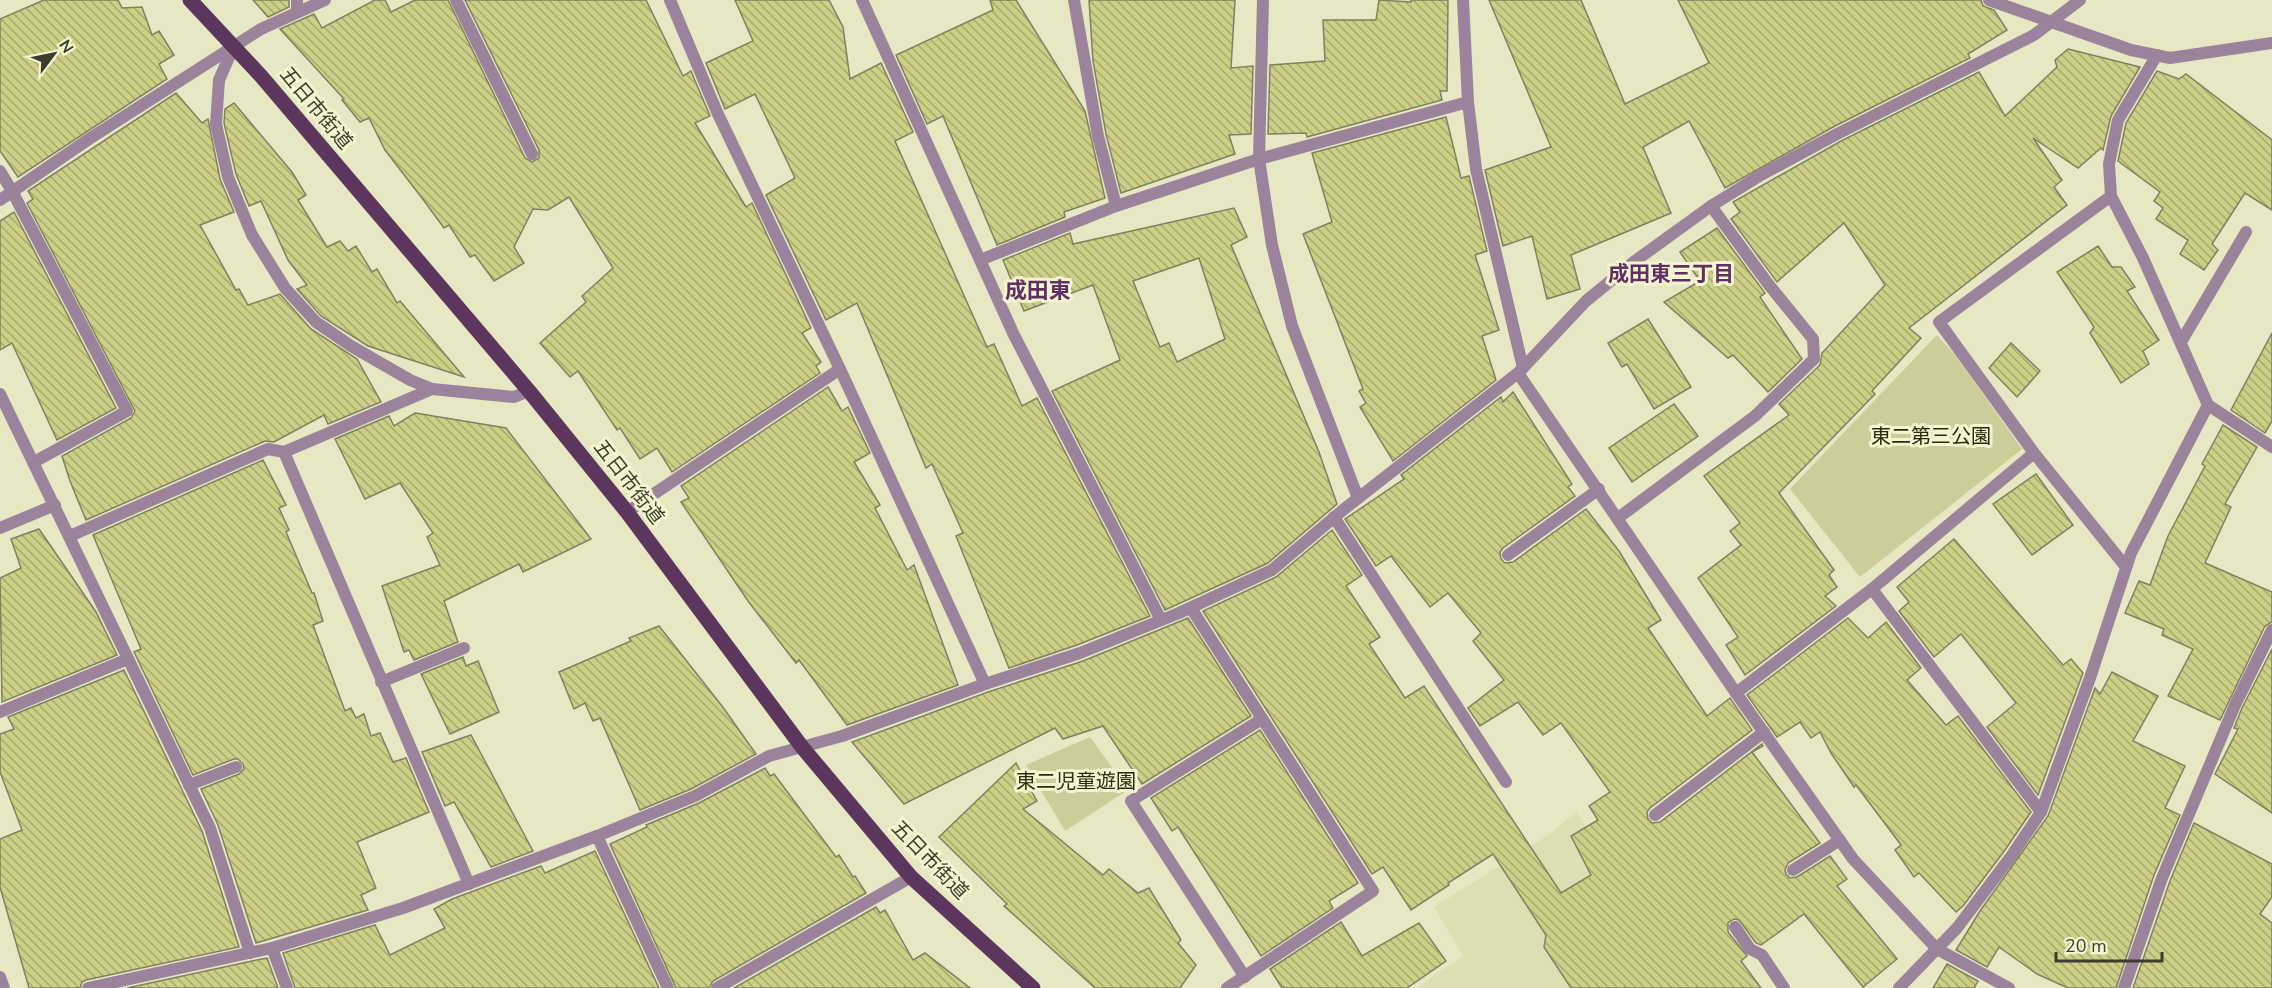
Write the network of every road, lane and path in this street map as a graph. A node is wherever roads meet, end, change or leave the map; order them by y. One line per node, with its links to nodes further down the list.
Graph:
1 (190, 0): 14 (main road, 五日市街道)
2 (325, 0): 11 (street)
3 (456, 0): 17 (street)
4 (670, 0): 28 (street)
5 (862, 0): 26 (street)
6 (1074, 0): 23 (street)
7 (1263, 0): 18 (street)
8 (1463, 0): 16 (street)
9 (1989, 0): 12 (street)
10 (2080, 0): 12 (street)
11 (297, 6): 14 (street)
12 (2051, 22): 15 (street); 24 (street)
13 (2272, 43): 15 (street)
14 (234, 46): 20 (street); 30 (street); 31 (main road, 五日市街道)
15 (2157, 55): 21 (street)
16 (1468, 102): 18 (street); 29 (street)
17 (532, 154)
18 (1259, 159): 23 (street); 39 (street)
19 (0, 171): 20 (street)
20 (12, 191): 22 (street); 37 (street)
21 (2111, 196): 27 (street); 36 (street)
22 (0, 200)
23 (1116, 206): 26 (street)
24 (1712, 206): 29 (street); 43 (street)
25 (2246, 232): 27 (street)
26 (980, 260): 50 (street)
27 (2181, 342): 33 (street)
28 (840, 369): 41 (street); 55 (street)
29 (1520, 371): 38 (street); 39 (street)
30 (432, 389): 31 (street); 35 (street)
31 (529, 391): 41 (main road, 五日市街道)
32 (0, 394): 37 (street)
33 (2208, 405): 34 (street); 47 (street)
34 (2272, 447)
35 (284, 452): 45 (street); 54 (street)
36 (2034, 453): 47 (street); 48 (street)
37 (34, 462): 40 (street)
38 (1599, 489): 43 (street); 46 (street)
39 (1358, 498): 42 (street)
40 (55, 506): 44 (street); 45 (street)
41 (627, 512): 60 (main road, 五日市街道)
42 (1334, 517): 49 (street); 62 (street)
43 (1618, 518): 56 (street)
44 (0, 528)
45 (70, 536): 53 (street)
46 (1508, 555)
47 (2126, 567): 64 (street)
48 (1872, 589): 56 (street); 64 (street)
49 (1191, 608): 50 (street); 58 (street)
50 (1161, 620): 55 (street)
51 (2272, 630): 87 (street)
52 (464, 648): 54 (street)
53 (128, 659): 57 (street); 63 (street)
54 (381, 682): 70 (street)
55 (985, 684): 60 (street)
56 (1736, 693): 59 (street)
57 (0, 712)
58 (1262, 719): 76 (street); 76 (street)
59 (1764, 732): 65 (street); 67 (street)
60 (802, 747): 66 (street); 69 (main road, 五日市街道)
61 (236, 767): 63 (street)
62 (1506, 782)
63 (189, 785): 74 (street)
64 (2040, 812): 73 (street)
65 (1655, 815)
66 (597, 836): 70 (street); 80 (street)
67 (1840, 840): 68 (street); 73 (street)
68 (1792, 870)
69 (911, 877): 81 (street); 82 (main road, 五日市街道)
70 (469, 884): 72 (street)
71 (1735, 927): 84 (street)
72 (272, 948): 74 (street); 79 (street)
73 (1937, 949): 85 (street); 86 (street)
74 (250, 953): 78 (street)
75 (0, 977): 77 (street)
76 (1245, 977): 83 (street)
77 (4, 988)
78 (88, 988)
79 (287, 988)
80 (668, 988)
81 (717, 988)
82 (1033, 988)
83 (1227, 988)
84 (1784, 988)
85 (1899, 988)
86 (2009, 988)
87 (2124, 988)

